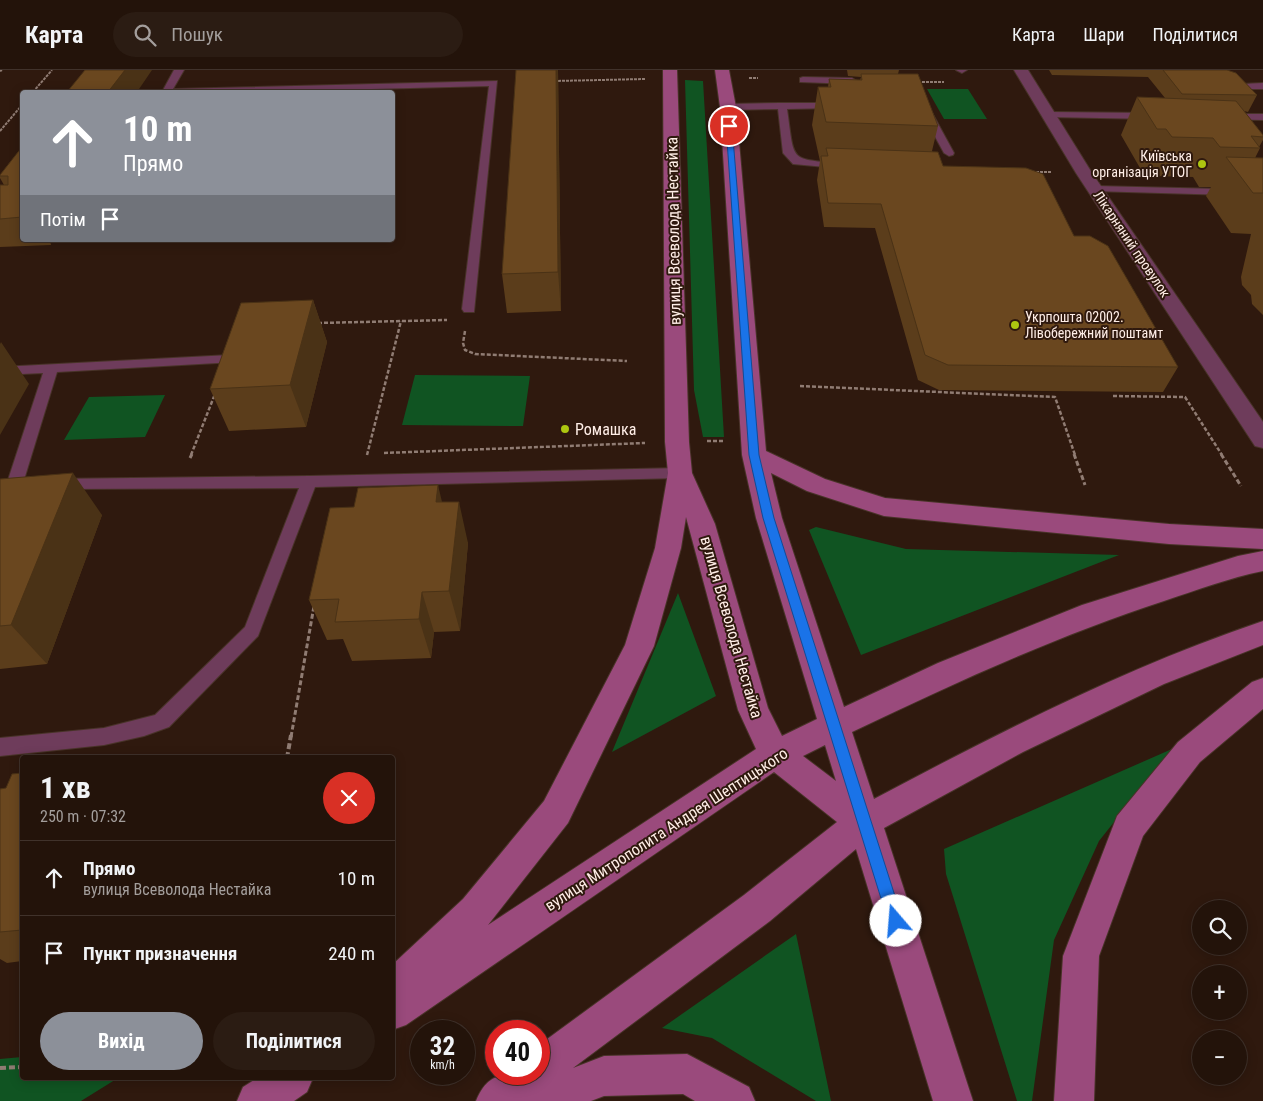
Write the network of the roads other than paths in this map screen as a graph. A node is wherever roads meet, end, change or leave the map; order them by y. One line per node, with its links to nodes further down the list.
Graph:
1 (179, 70): 9 (lane)
2 (1021, 70): 15 (street, Лікарняний провулок)
3 (1202, 70): 7 (lane)
4 (670, 74): 29 (street, вулиця Всеволода Нестайка)
5 (722, 74): 12 (street)
6 (861, 81): 8 (lane)
7 (1263, 86)
8 (805, 88): 11 (lane); 13 (lane)
9 (167, 90)
10 (239, 90): 23 (lane)
11 (782, 105): 12 (lane); 20 (lane)
12 (728, 106): 28 (street)
13 (851, 106)
14 (914, 106): 19 (lane)
15 (1050, 115): 16 (lane); 21 (street, Лікарняний провулок)
16 (1164, 116)
17 (1263, 118): 18 (lane)
18 (1233, 132)
19 (949, 153)
20 (853, 167)
21 (1096, 189): 22 (lane); 27 (street, Лікарняний провулок)
22 (1263, 194)
23 (468, 315)
24 (230, 359): 25 (lane)
25 (51, 368): 26 (lane); 31 (lane)
26 (0, 371)
27 (1263, 440)
28 (754, 455): 32 (street); 36 (street)
29 (680, 473): 30 (lane); 38 (street, вулиця Всеволода Нестайка); 40 (street)
30 (309, 482): 31 (lane); 37 (lane)
31 (7, 483)
32 (1263, 539)
33 (1263, 561): 36 (street, вулиця Митрополита Андрея Шептицького)
34 (1263, 634): 39 (street)
35 (1263, 691): 50 (street)
36 (835, 725): 38 (street, вулиця Митрополита Андрея Шептицького); 39 (street)
37 (0, 747)
38 (775, 754): 39 (street, вулиця Всеволода Нестайка); 41 (street, вулиця Митрополита Андрея Шептицького)
39 (863, 822): 42 (street); 49 (street)
40 (395, 988)
41 (395, 1009)
42 (550, 1061)
43 (290, 1080): 45 (street)
44 (517, 1085): 46 (street)
45 (257, 1101)
46 (496, 1101)
47 (540, 1101): 48 (street)
48 (735, 1101)
49 (952, 1101)
50 (1074, 1101)

